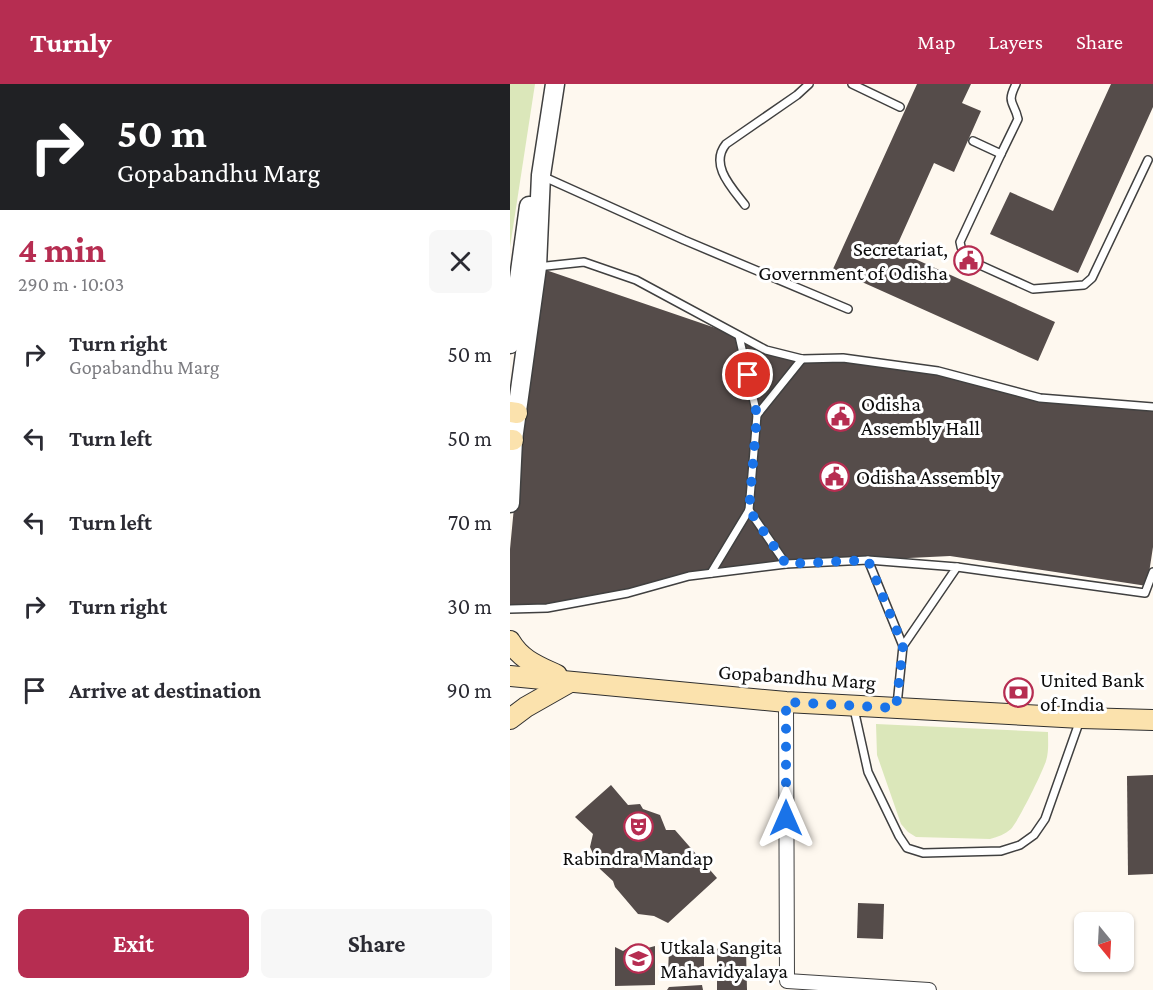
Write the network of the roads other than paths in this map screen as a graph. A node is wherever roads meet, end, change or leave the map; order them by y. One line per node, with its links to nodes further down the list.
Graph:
1 (546, 84): 15 (street)
2 (555, 84): 10 (street)
3 (809, 84): 11 (lane)
4 (852, 84): 6 (lane)
5 (1016, 84): 8 (lane)
6 (900, 107)
7 (973, 141): 8 (lane)
8 (1001, 154): 9 (lane)
9 (1148, 160)
10 (541, 175): 12 (street); 13 (lane)
11 (745, 205)
12 (537, 267): 14 (lane); 18 (street)
13 (848, 309)
14 (739, 336): 16 (lane); 19 (lane)
15 (510, 344)
16 (802, 359): 17 (lane); 19 (lane)
17 (1153, 407)
18 (513, 412): 20 (street)
19 (757, 415): 22 (lane)
20 (512, 440): 21 (street)
21 (510, 503)
22 (749, 510): 24 (lane); 27 (lane)
23 (868, 560): 24 (lane); 25 (lane); 30 (lane)
24 (786, 564): 27 (lane)
25 (957, 567): 26 (lane); 30 (lane)
26 (1153, 572)
27 (711, 573): 28 (lane)
28 (510, 609)
29 (510, 640): 32 (main road)
30 (903, 646): 35 (lane)
31 (510, 676): 32 (main road, Gopabandhu Marg)
32 (570, 682): 33 (main road, Gopabandhu Marg); 37 (main road)
33 (786, 702): 34 (main road, Gopabandhu Marg); 39 (street)
34 (853, 706): 35 (main road, Gopabandhu Marg); 36 (lane)
35 (896, 708): 36 (main road, Gopabandhu Marg)
36 (1081, 718): 38 (main road, Gopabandhu Marg)
37 (510, 719)
38 (1153, 720)
39 (787, 986): 40 (street)
40 (929, 990)

